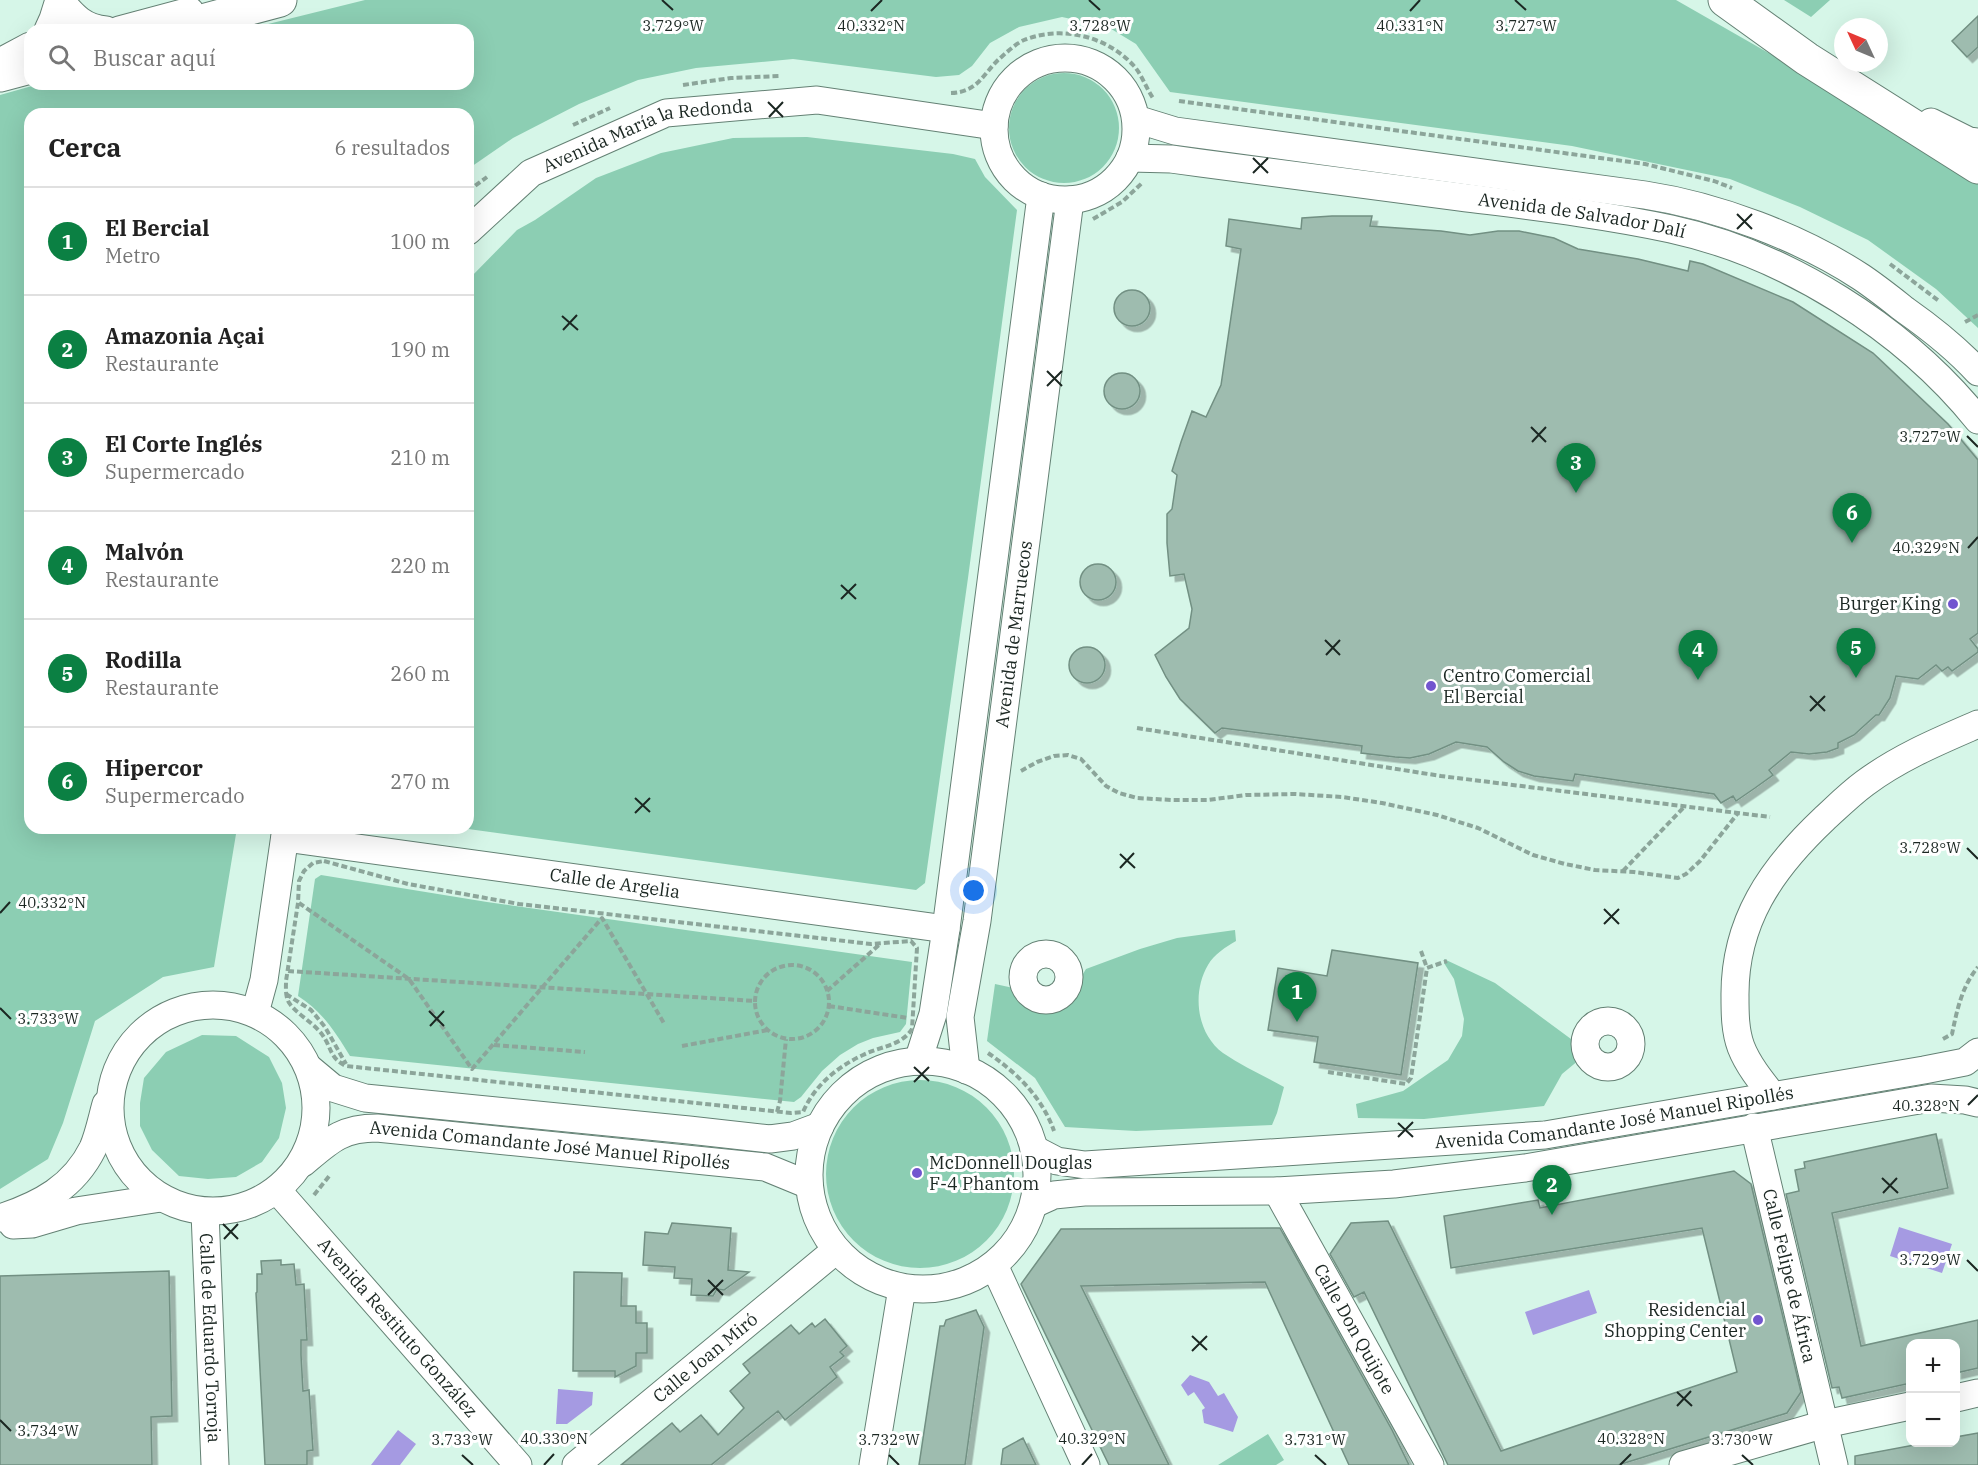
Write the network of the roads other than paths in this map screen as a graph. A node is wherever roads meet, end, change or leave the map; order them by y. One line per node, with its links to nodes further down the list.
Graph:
1 (60, 0): 5 (street); 6 (street)
2 (230, 0): 7 (street)
3 (280, 0): 8 (highway)
4 (1735, 6): 15 (street); 16 (highway)
5 (50, 24)
6 (83, 24)
7 (141, 24)
8 (191, 24)
9 (24, 49): 10 (street)
10 (0, 62)
11 (24, 69): 12 (highway)
12 (0, 75)
13 (1136, 119): 14 (street); 17 (street); 21 (street, Avenida de Salvador Dalí)
14 (994, 126): 18 (street); 20 (street, Avenida María la Redonda)
15 (1978, 142)
16 (1978, 167)
17 (1138, 169): 19 (street); 22 (street, Avenida de Salvador Dalí)
18 (1041, 196): 19 (street); 26 (street, Avenida de Marruecos)
19 (1070, 200): 29 (street, Avenida de Marruecos)
20 (474, 225)
21 (1978, 372)
22 (1978, 420)
23 (1978, 724): 33 (street)
24 (286, 834): 27 (street)
25 (293, 834): 26 (street, Calle de Argelia)
26 (946, 929): 30 (street, Avenida de Marruecos)
27 (255, 1013): 31 (street); 32 (street)
28 (1978, 1052): 33 (street, Avenida Comandante José Manuel Ripollés)
29 (974, 1059): 30 (street); 37 (street)
30 (918, 1061): 35 (street)
31 (309, 1068): 35 (street, Avenida Comandante José Manuel Ripollés); 38 (street)
32 (112, 1082): 42 (street); 45 (street)
33 (1773, 1096): 37 (street, Avenida Comandante José Manuel Ripollés)
34 (1978, 1103): 36 (street, Avenida Comandante José Manuel Ripollés)
35 (820, 1126): 39 (street)
36 (1754, 1127): 41 (street, Avenida Comandante José Manuel Ripollés); 53 (street, Calle Felipe de África)
37 (1045, 1142): 43 (street)
38 (300, 1165): 39 (street, Avenida Comandante José Manuel Ripollés); 40 (street)
39 (809, 1185): 47 (street)
40 (277, 1190): 44 (street); 55 (street, Avenida Restituto González)
41 (1277, 1191): 43 (street, Avenida Comandante José Manuel Ripollés); 59 (street, Calle Don Quijote)
42 (161, 1198): 44 (street); 46 (street)
43 (1034, 1204): 48 (street)
44 (205, 1212): 54 (street, Calle de Eduardo Torroja)
45 (0, 1218)
46 (0, 1225)
47 (836, 1250): 49 (street); 56 (street, Calle Joan Miró)
48 (994, 1265): 49 (street); 58 (street)
49 (902, 1288): 57 (street)
50 (1978, 1394): 51 (street)
51 (1960, 1397)
52 (1906, 1407): 53 (street)
53 (1825, 1424): 60 (street); 61 (street, Calle Felipe de África)
54 (215, 1465)
55 (518, 1465)
56 (576, 1465)
57 (873, 1465)
58 (1086, 1465)
59 (1430, 1465)
60 (1683, 1465)
61 (1834, 1465)

